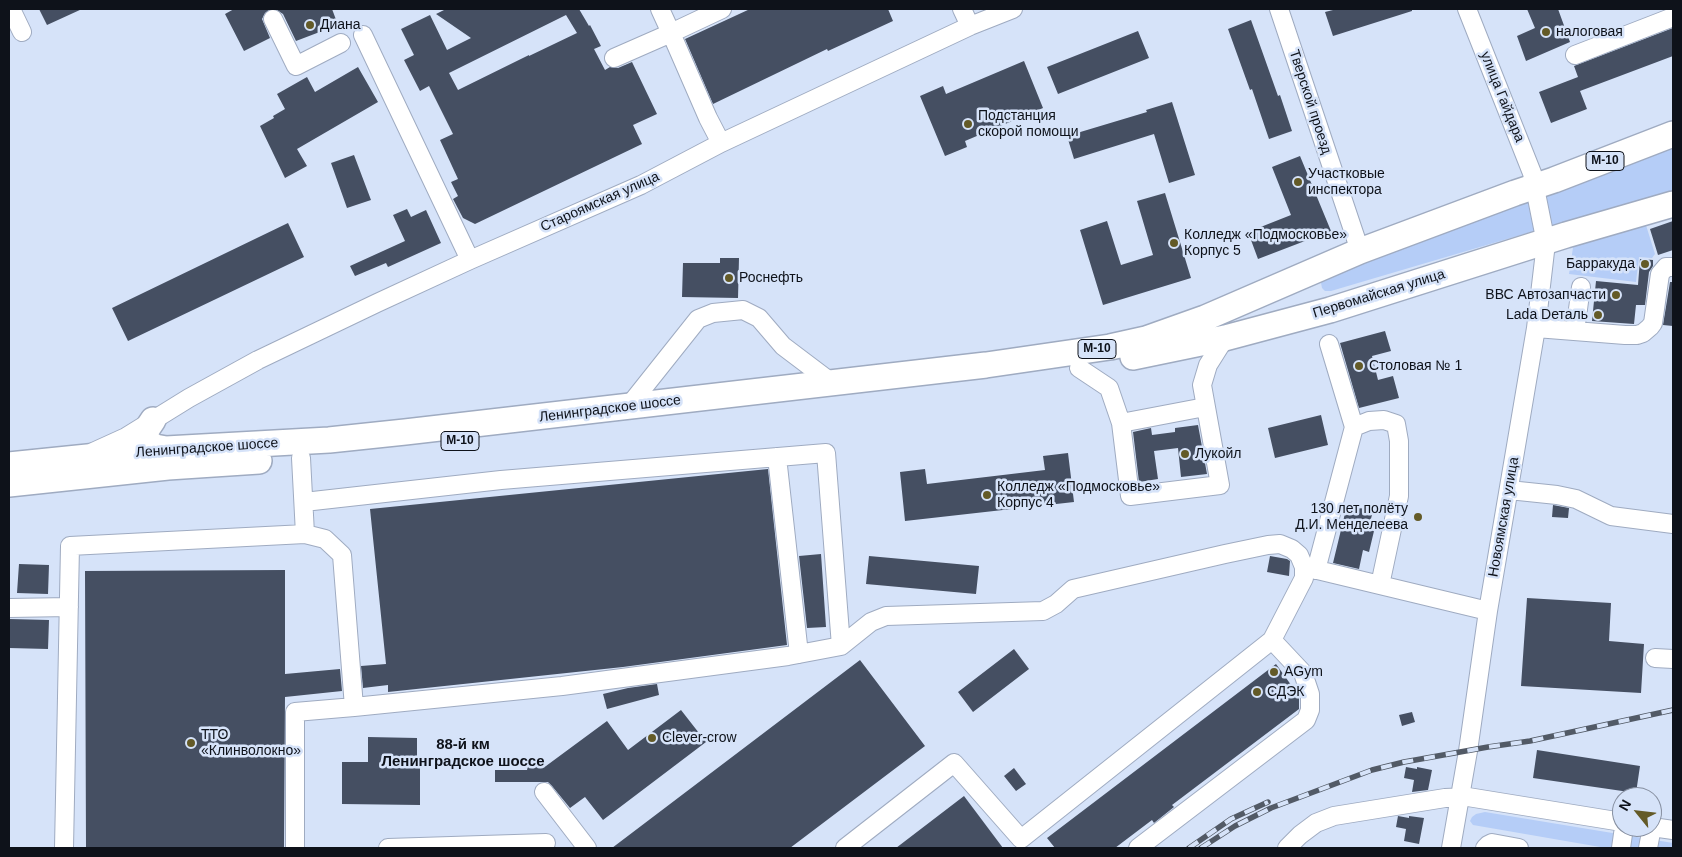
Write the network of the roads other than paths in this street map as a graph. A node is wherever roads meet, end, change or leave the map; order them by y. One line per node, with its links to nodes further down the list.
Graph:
1 (11, 9): 11 (street)
2 (660, 9): 12 (street)
3 (722, 9): 12 (street)
4 (962, 9): 10 (street)
5 (1014, 9): 10 (street, Староямская улица)
6 (1279, 9): 22 (street, Тверской проезд)
7 (1467, 9): 19 (street, улица Гайдара)
8 (1673, 17): 15 (street)
9 (273, 19): 14 (street)
10 (970, 26): 18 (street, Староямская улица)
11 (22, 32)
12 (671, 33): 16 (street); 18 (street)
13 (363, 34): 23 (street)
14 (341, 43)
15 (1575, 55)
16 (614, 58)
17 (1673, 134): 19 (highway, М-10)
18 (721, 144): 23 (street, Староямская улица)
19 (1536, 186): 21 (street, Новоямская улица); 22 (highway, М-10)
20 (1673, 204): 21 (highway, Первомайская улица / М-10)
21 (1546, 242): 27 (highway, Первомайская улица / М-10); 28 (street, Новоямская улица)
22 (1360, 251): 25 (highway, М-10)
23 (470, 260): 34 (street, Староямская улица)
24 (1673, 267): 29 (street)
25 (1317, 270): 27 (highway); 33 (highway, Ленинградское шоссе / М-10)
26 (1581, 287): 29 (street)
27 (1330, 310): 30 (highway, Первомайская улица / М-10)
28 (1536, 328): 29 (street); 46 (street, Новоямская улица)
29 (1575, 331)
30 (1225, 338): 32 (highway, Первомайская улица / М-10); 36 (street)
31 (1329, 344): 39 (street)
32 (1079, 368): 38 (street); 42 (highway, Ленинградское шоссе / М-10)
33 (832, 383): 35 (highway, Ленинградское шоссе / М-10); 35 (street)
34 (189, 398): 37 (street, Староямская улица); 44 (street, Староямская улица)
35 (628, 407): 40 (highway, Ленинградское шоссе / М-10)
36 (1205, 407): 38 (street); 38 (street)
37 (153, 420): 40 (highway); 43 (street, Староямская улица)
38 (1121, 422)
39 (1354, 427): 50 (street); 51 (street)
40 (166, 449): 43 (highway, Ленинградское шоссе / М-10)
41 (777, 457): 47 (street); 56 (street); 57 (street)
42 (301, 458): 45 (highway, Ленинградское шоссе / М-10); 47 (street)
43 (78, 459): 44 (highway, Ленинградское шоссе / М-10); 45 (street, Староямская улица)
44 (9, 465)
45 (20, 482)
46 (1509, 490): 48 (street); 54 (street, Новоямская улица)
47 (304, 502): 49 (street)
48 (1673, 524)
49 (305, 534): 52 (street); 60 (street)
50 (1310, 568): 51 (street); 55 (street); 56 (street)
51 (1380, 585): 54 (street)
52 (69, 607): 53 (street); 66 (street)
53 (9, 608)
54 (1488, 611): 62 (street, Новоямская улица)
55 (1272, 640): 65 (street); 71 (street)
56 (841, 646): 57 (street)
57 (798, 654): 60 (street)
58 (1655, 658): 59 (street)
59 (1673, 659)
60 (354, 707): 67 (street)
61 (544, 792): 69 (street)
62 (1459, 798): 63 (street); 72 (street); 73 (street, Новоямская улица)
63 (1612, 820)
64 (546, 843): 68 (street)
65 (1025, 843): 70 (street)
66 (64, 848)
67 (295, 848)
68 (388, 848)
69 (587, 848)
70 (845, 848)
71 (1138, 848)
72 (1287, 848)
73 (1451, 848)
74 (1485, 848): 75 (street)
75 (1519, 848)

